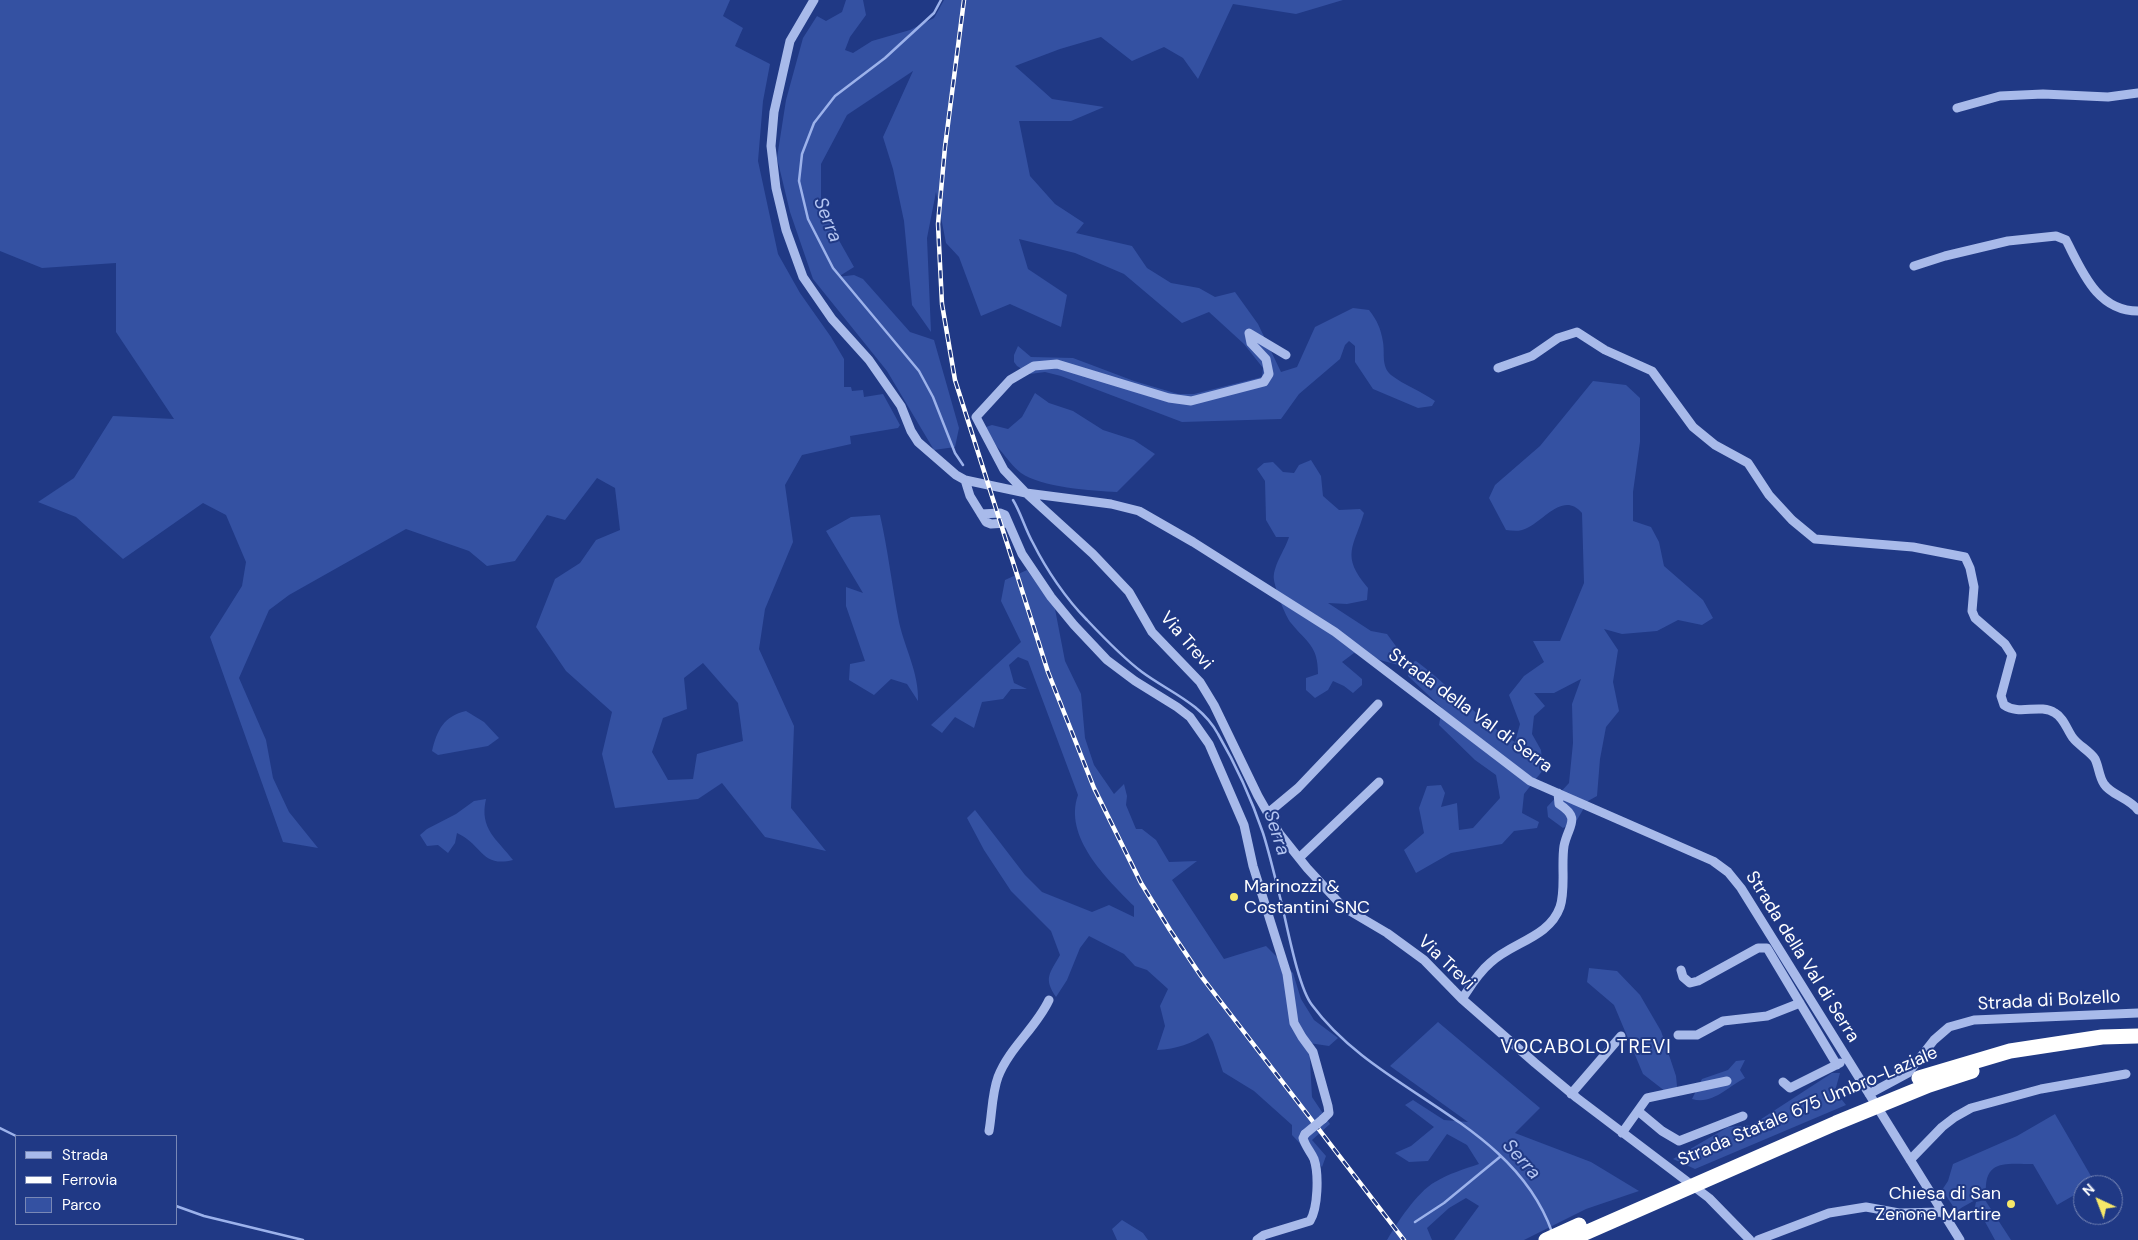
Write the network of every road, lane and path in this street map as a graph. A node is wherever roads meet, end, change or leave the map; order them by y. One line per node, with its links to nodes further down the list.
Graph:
1 (814, 0): 8 (street, Strada della Val di Serra)
2 (2138, 93): 3 (street)
3 (1957, 108)
4 (1914, 266): 5 (street)
5 (2138, 311)
6 (1286, 355): 9 (street)
7 (1498, 368): 13 (street)
8 (965, 480): 9 (street, Strada della Val di Serra); 38 (street, bridge)
9 (1026, 493): 12 (street, Strada della Val di Serra); 14 (street, Via Trevi)
10 (1378, 704): 14 (street)
11 (1379, 782): 15 (street)
12 (1558, 793): 17 (street); 24 (street, Strada della Val di Serra)
13 (2138, 810)
14 (1268, 813): 15 (street, Via Trevi)
15 (1299, 858): 17 (street, Via Trevi)
16 (1681, 970): 19 (street, Strada della Val di Serra)
17 (1462, 999): 30 (street, Via Trevi)
18 (1050, 1000): 34 (street)
19 (1800, 1003): 21 (street, Strada della Val di Serra); 25 (street, Strada della Val di Serra)
20 (2138, 1014): 31 (street, Strada di Bolzello)
21 (1678, 1035)
22 (1621, 1036): 30 (street)
23 (2133, 1038): 26 (highway, Strada Statale 675 Umbro-Laziale)
24 (1847, 1059): 25 (street, Strada della Val di Serra); 31 (street, Strada della Val di Serra)
25 (1837, 1064): 29 (street, Strada della Val di Serra)
26 (1971, 1067): 39 (highway, Strada Statale 675 Umbro-Laziale, bridge); 40 (highway, Strada Statale 675 Umbro-Laziale, bridge)
27 (2126, 1074): 36 (street)
28 (1727, 1081): 32 (street)
29 (1783, 1082)
30 (1572, 1094): 35 (street, Via Trevi)
31 (1869, 1094): 36 (street, Strada della Val di Serra)
32 (1638, 1111): 33 (street); 35 (street)
33 (1743, 1116)
34 (989, 1131)
35 (1622, 1132): 41 (street, Via Trevi)
36 (1910, 1160): 37 (street, Strada della Val di Serra)
37 (1942, 1212): 42 (street); 43 (street, Strada della Val di Serra)
38 (1257, 1240)
39 (1546, 1240)
40 (1569, 1240)
41 (1750, 1240)
42 (1758, 1240)
43 (1960, 1240)

